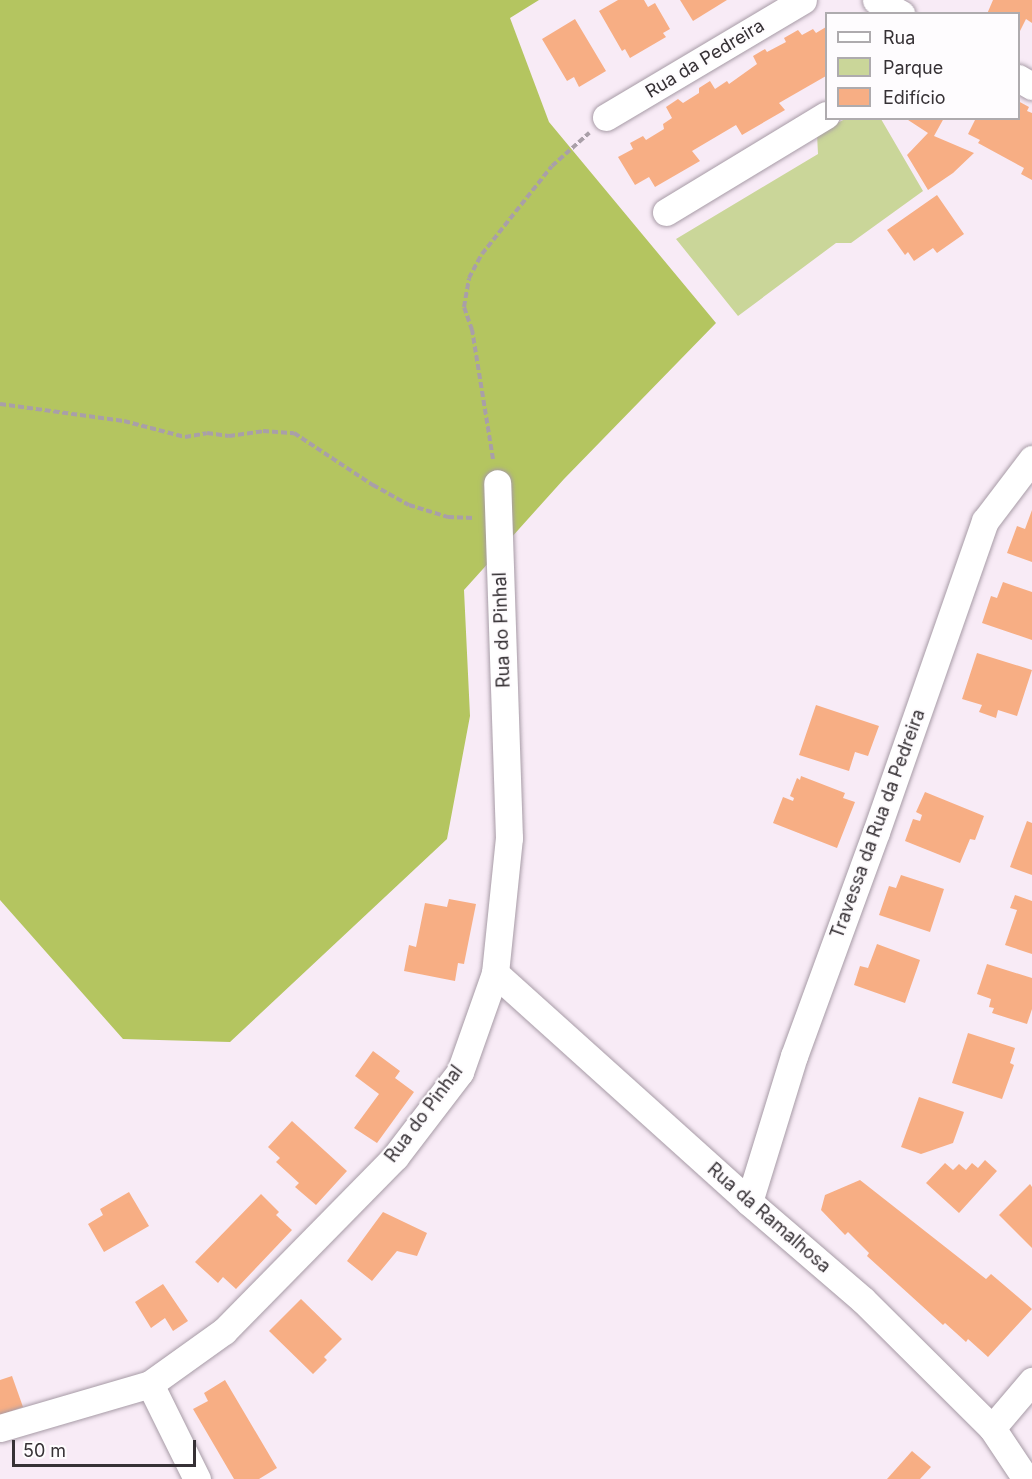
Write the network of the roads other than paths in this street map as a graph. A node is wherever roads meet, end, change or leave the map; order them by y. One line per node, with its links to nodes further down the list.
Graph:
1 (804, 0): 5 (street, Rua da Pedreira)
2 (876, 0): 3 (street)
3 (897, 12)
4 (825, 116): 6 (street)
5 (606, 117)
6 (666, 212)
7 (1032, 459): 10 (street, Travessa da Rua da Pedreira)
8 (498, 494): 9 (street, Rua do Pinhal)
9 (495, 973): 10 (street, Rua da Ramalhosa); 12 (street, Rua do Pinhal)
10 (749, 1202): 14 (street, Rua da Ramalhosa)
11 (1032, 1381): 14 (street)
12 (150, 1384): 13 (street, Rua do Pinhal); 15 (street)
13 (0, 1428)
14 (992, 1428): 16 (street, Rua da Ramalhosa)
15 (197, 1479)
16 (1026, 1479)

